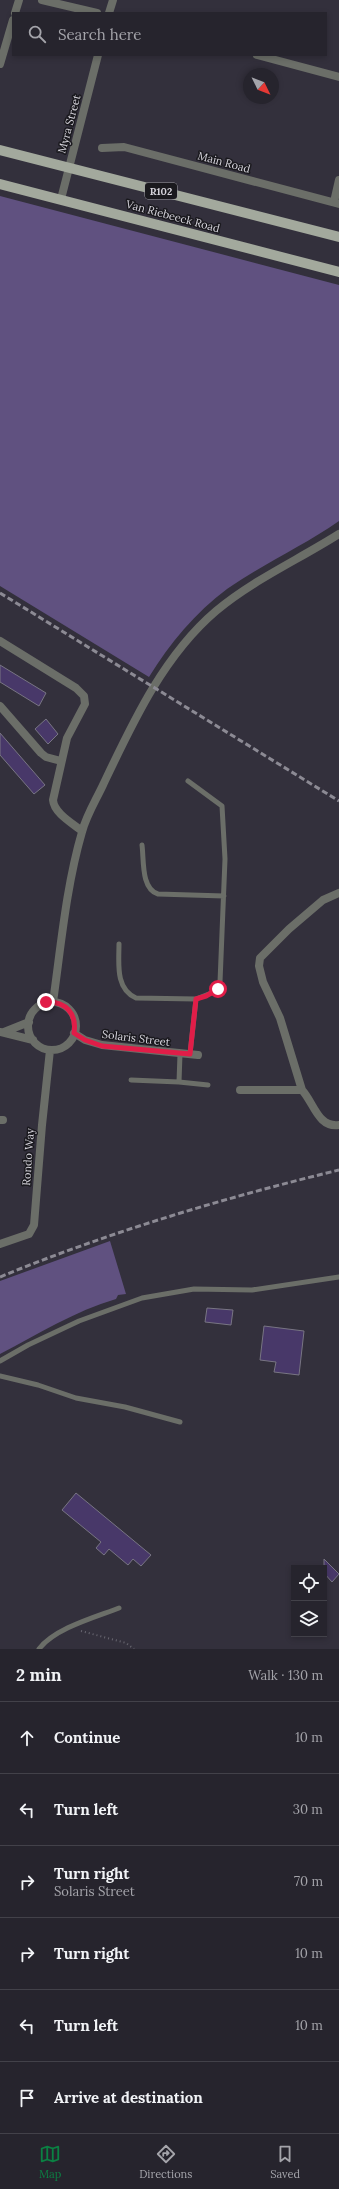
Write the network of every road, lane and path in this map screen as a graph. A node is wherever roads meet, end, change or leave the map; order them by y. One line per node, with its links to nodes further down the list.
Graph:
1 (20, 0): 4 (street)
2 (42, 0): 5 (street)
3 (113, 0): 6 (street)
4 (15, 12)
5 (93, 12)
6 (110, 12)
7 (12, 23): 8 (street)
8 (1, 54): 11 (street)
9 (98, 56): 15 (street, Myra Street)
10 (261, 56): 12 (street)
11 (0, 64)
12 (339, 77)
13 (102, 148): 19 (street, Main Road)
14 (0, 150): 15 (main road, Van Riebeeck Road / R102)
15 (68, 167): 18 (street, Myra Street); 20 (main road, Van Riebeeck Road / R102)
16 (339, 180): 19 (street)
17 (0, 184): 18 (main road, Van Riebeeck Road)
18 (62, 199): 21 (main road, Van Riebeeck Road)
19 (336, 203)
20 (339, 237)
21 (339, 272)
22 (339, 534): 27 (street)
23 (0, 641): 25 (street)
24 (0, 706): 25 (street)
25 (61, 761): 27 (street)
26 (188, 781): 30 (lane)
27 (82, 831): 33 (street)
28 (142, 845): 30 (lane)
29 (339, 893): 45 (street)
30 (224, 896): 32 (lane)
31 (119, 944): 32 (lane)
32 (196, 999): 40 (lane)
33 (53, 1002): 34 (street); 36 (street)
34 (29, 1022): 35 (street); 37 (street)
35 (2, 1032): 37 (street)
36 (74, 1033): 38 (street); 39 (street, Solaris Street)
37 (33, 1040): 38 (street)
38 (50, 1050): 47 (street, Rondo Way)
39 (180, 1054): 40 (street, Solaris Street); 42 (lane)
40 (194, 1054)
41 (131, 1080): 42 (lane)
42 (178, 1082): 43 (lane)
43 (208, 1085)
44 (240, 1090): 45 (street)
45 (302, 1090): 46 (street)
46 (339, 1125)
47 (0, 1244)
48 (339, 1277): 49 (lane)
49 (0, 1361)
50 (0, 1376): 51 (lane)
51 (180, 1422)
52 (119, 1608): 53 (lane)
53 (69, 1628): 54 (lane); 55 (path)
54 (39, 1649)
55 (134, 1649)

